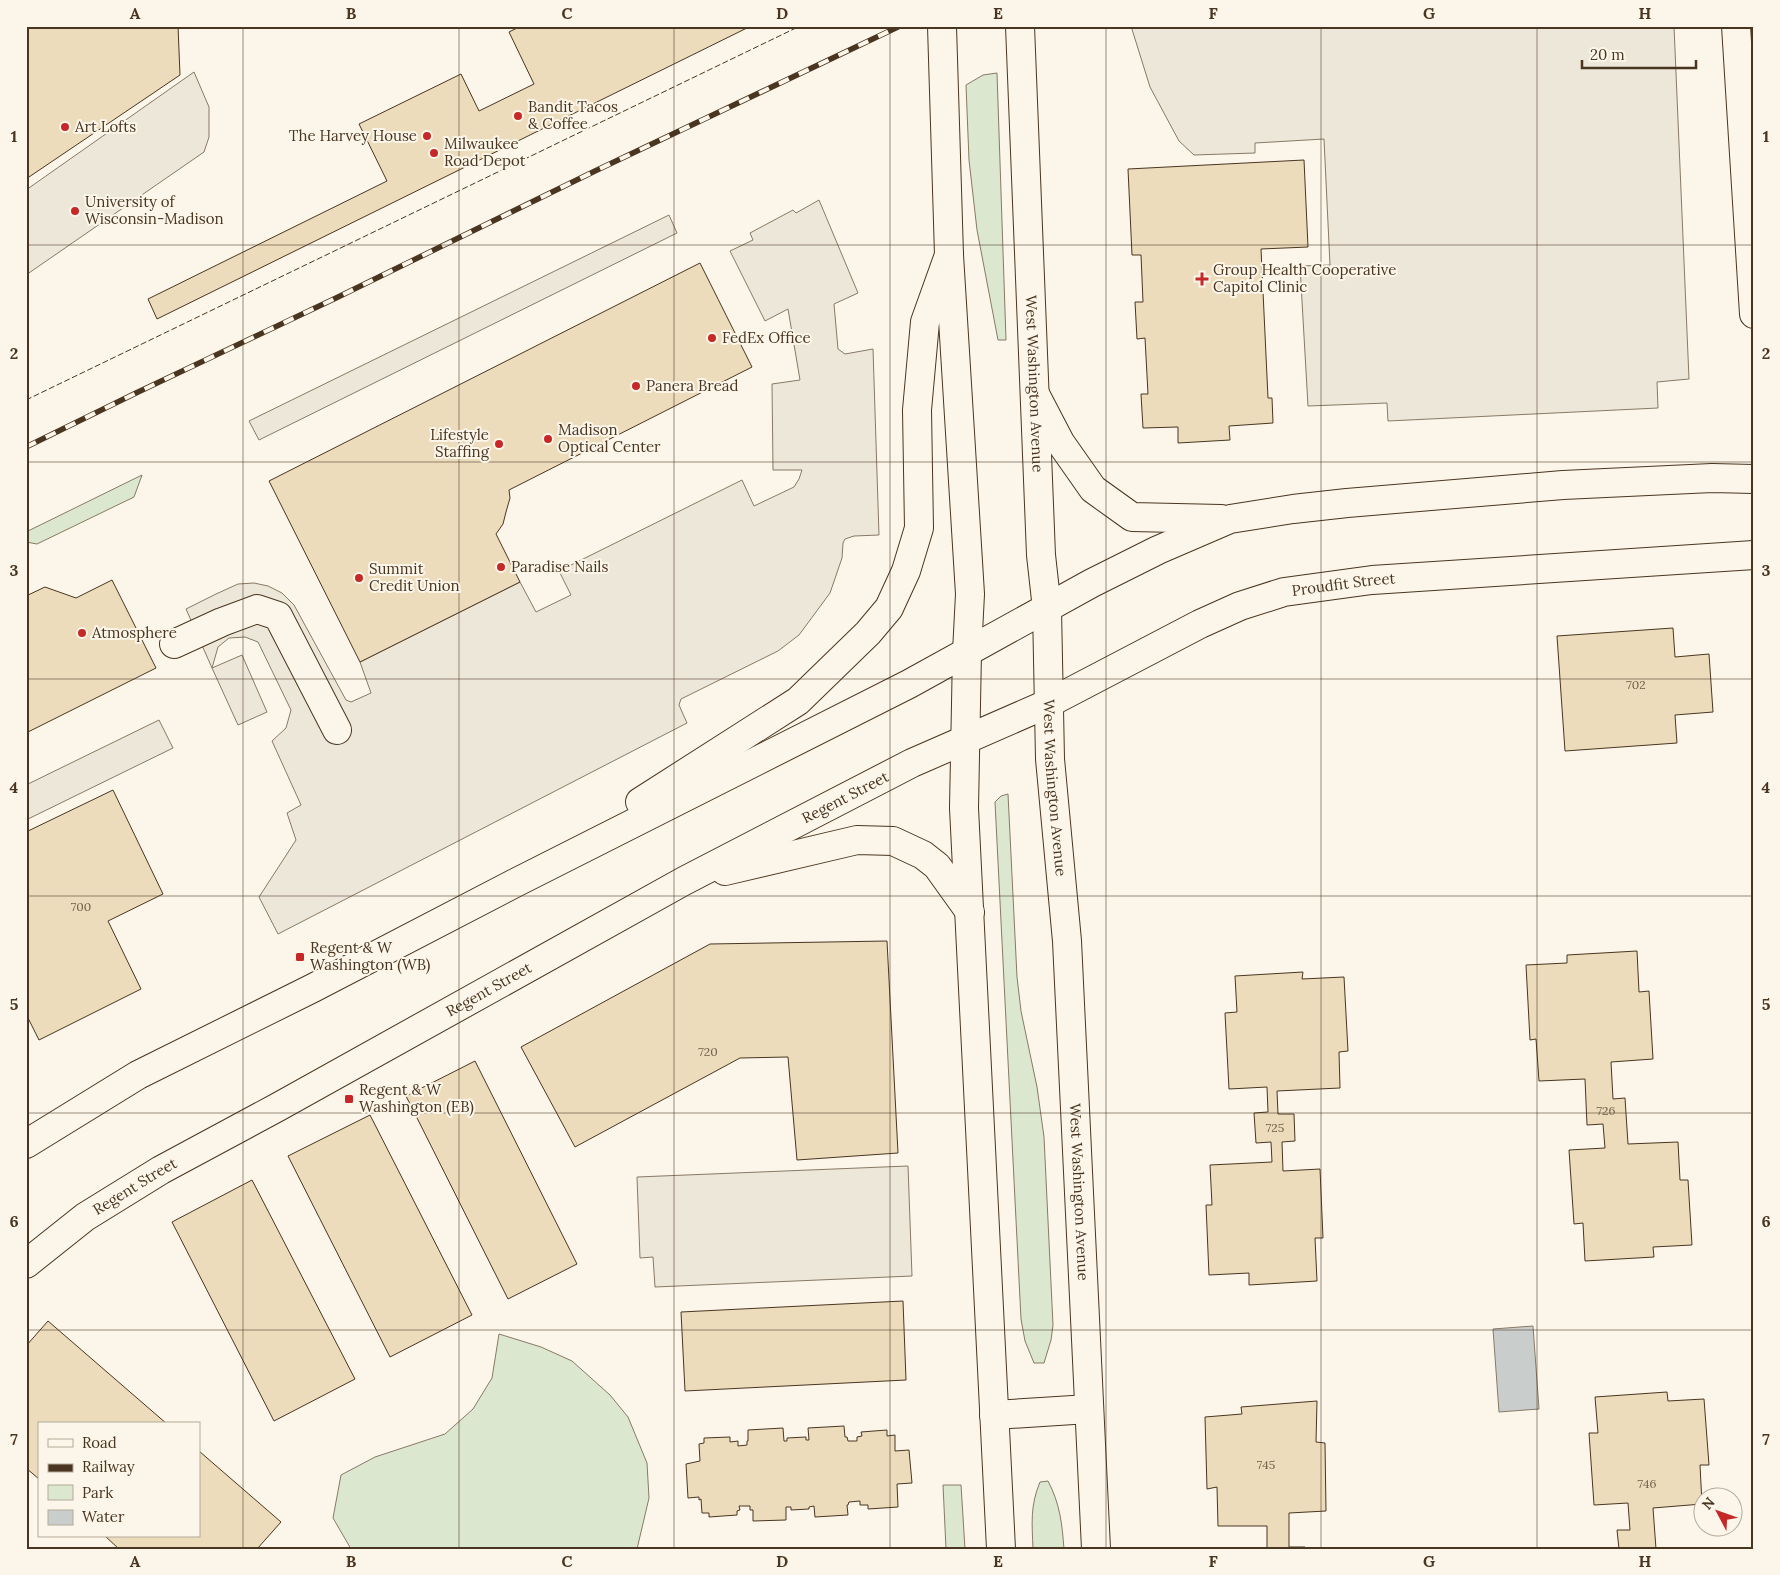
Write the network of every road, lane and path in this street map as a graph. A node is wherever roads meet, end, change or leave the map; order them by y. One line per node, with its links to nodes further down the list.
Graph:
1 (942, 26): 4 (main road)
2 (1020, 26): 7 (main road, West Washington Avenue)
3 (1736, 26): 5 (main road)
4 (949, 255): 13 (main road); 18 (main road)
5 (1753, 277): 6 (main road)
6 (1754, 314)
7 (1035, 394): 9 (main road); 11 (main road, West Washington Avenue)
8 (1754, 479): 9 (main road)
9 (1230, 519): 11 (main road)
10 (1754, 555): 14 (main road, Proudfit Street)
11 (1047, 609): 13 (main road); 14 (main road, West Washington Avenue)
12 (174, 644): 15 (main road)
13 (966, 652): 16 (main road); 18 (main road)
14 (1048, 704): 16 (main road, Proudfit Street); 22 (main road, West Washington Avenue)
15 (337, 730)
16 (965, 741): 17 (main road, Regent Street); 19 (main road)
17 (684, 881): 19 (main road); 21 (main road, Regent Street)
18 (515, 883): 20 (main road)
19 (970, 912): 23 (main road)
20 (26, 1144)
21 (26, 1264)
22 (1089, 1409): 23 (main road); 25 (main road, West Washington Avenue)
23 (994, 1415): 24 (main road)
24 (1001, 1549)
25 (1096, 1549)

